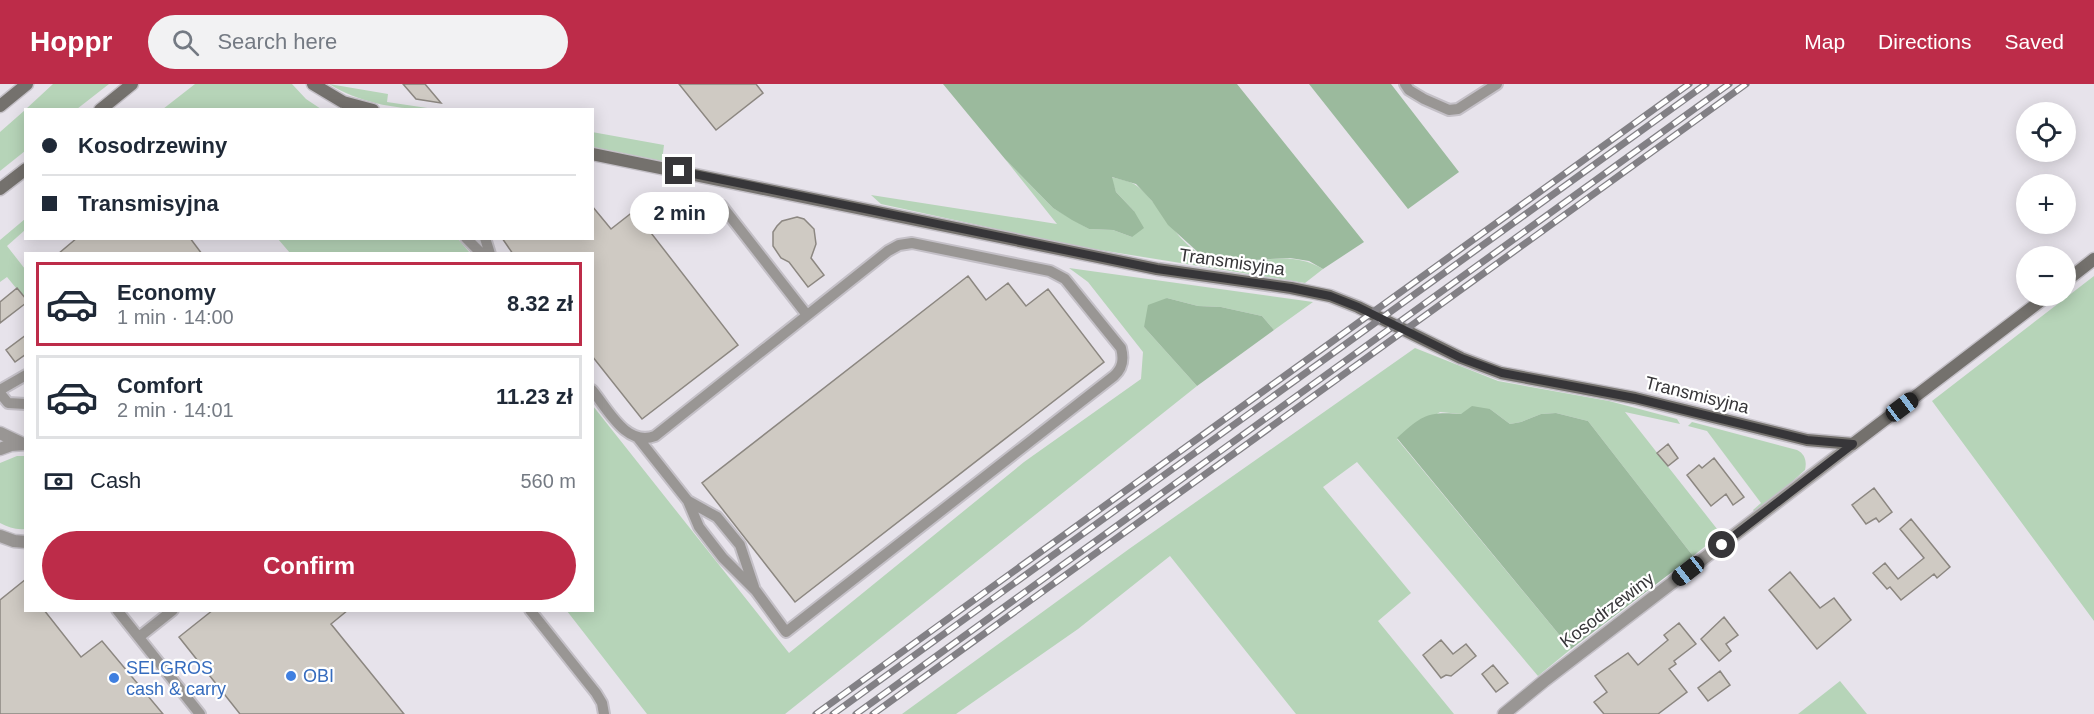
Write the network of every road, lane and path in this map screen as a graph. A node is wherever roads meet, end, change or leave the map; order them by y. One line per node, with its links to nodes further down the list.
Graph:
1 (27, 84): 6 (street)
2 (132, 84): 7 (street)
3 (314, 84): 8 (street)
4 (1405, 84): 5 (lane)
5 (1497, 84)
6 (0, 106)
7 (102, 108)
8 (366, 108)
9 (594, 154): 26 (street, Transmisyjna)
10 (24, 171): 11 (street)
11 (0, 189)
12 (722, 206): 18 (lane)
13 (468, 240): 14 (lane)
14 (480, 252)
15 (2094, 259): 16 (street)
16 (2076, 273)
17 (2034, 306): 26 (street, Kosodrzewiny)
18 (807, 315): 24 (lane); 31 (lane)
19 (24, 376): 20 (lane)
20 (0, 392): 22 (lane)
21 (594, 392): 24 (lane)
22 (24, 404)
23 (0, 433): 25 (street)
24 (638, 438): 28 (lane)
25 (24, 444): 27 (street)
26 (1853, 444): 38 (street, Kosodrzewiny)
27 (0, 449)
28 (688, 501): 31 (lane); 31 (lane)
29 (1, 538): 30 (street)
30 (24, 542)
31 (756, 591)
32 (119, 612): 35 (lane)
33 (171, 612): 35 (lane)
34 (532, 612): 37 (lane)
35 (139, 638): 36 (lane)
36 (200, 714)
37 (604, 714)
38 (1504, 714)

